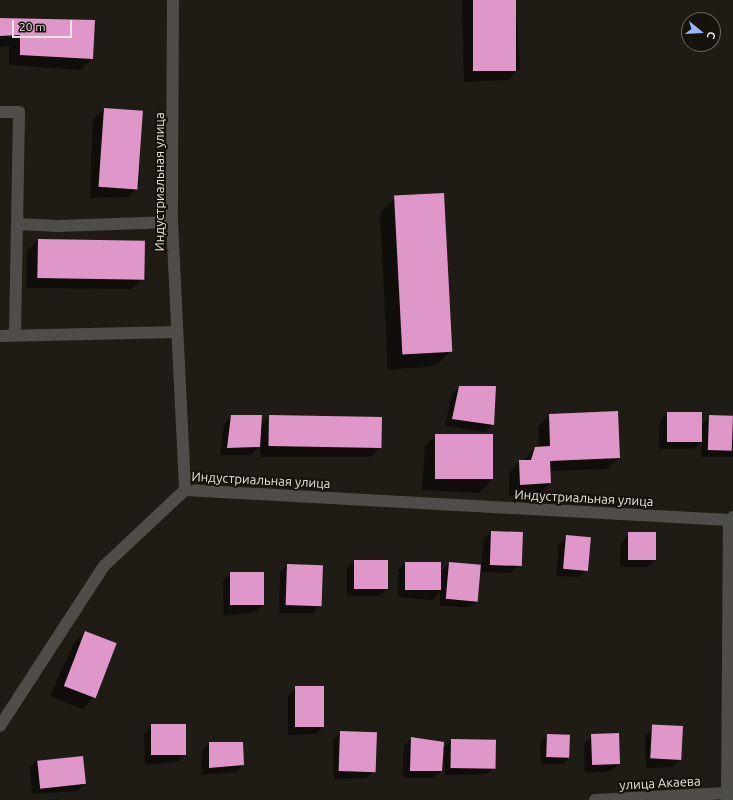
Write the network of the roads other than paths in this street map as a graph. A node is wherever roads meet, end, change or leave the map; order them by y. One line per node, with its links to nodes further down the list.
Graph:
1 (173, 0): 3 (street, Индустриальная улица)
2 (0, 112): 4 (street)
3 (172, 222): 4 (street); 5 (street, Индустриальная улица)
4 (17, 224): 7 (street)
5 (177, 332): 7 (street); 8 (street, Индустриальная улица)
6 (0, 336): 7 (street)
7 (15, 336)
8 (185, 490): 9 (street, Индустриальная улица); 10 (street)
9 (731, 518): 11 (street)
10 (0, 726)
11 (727, 797): 12 (street, улица Акаева)
12 (595, 800)

